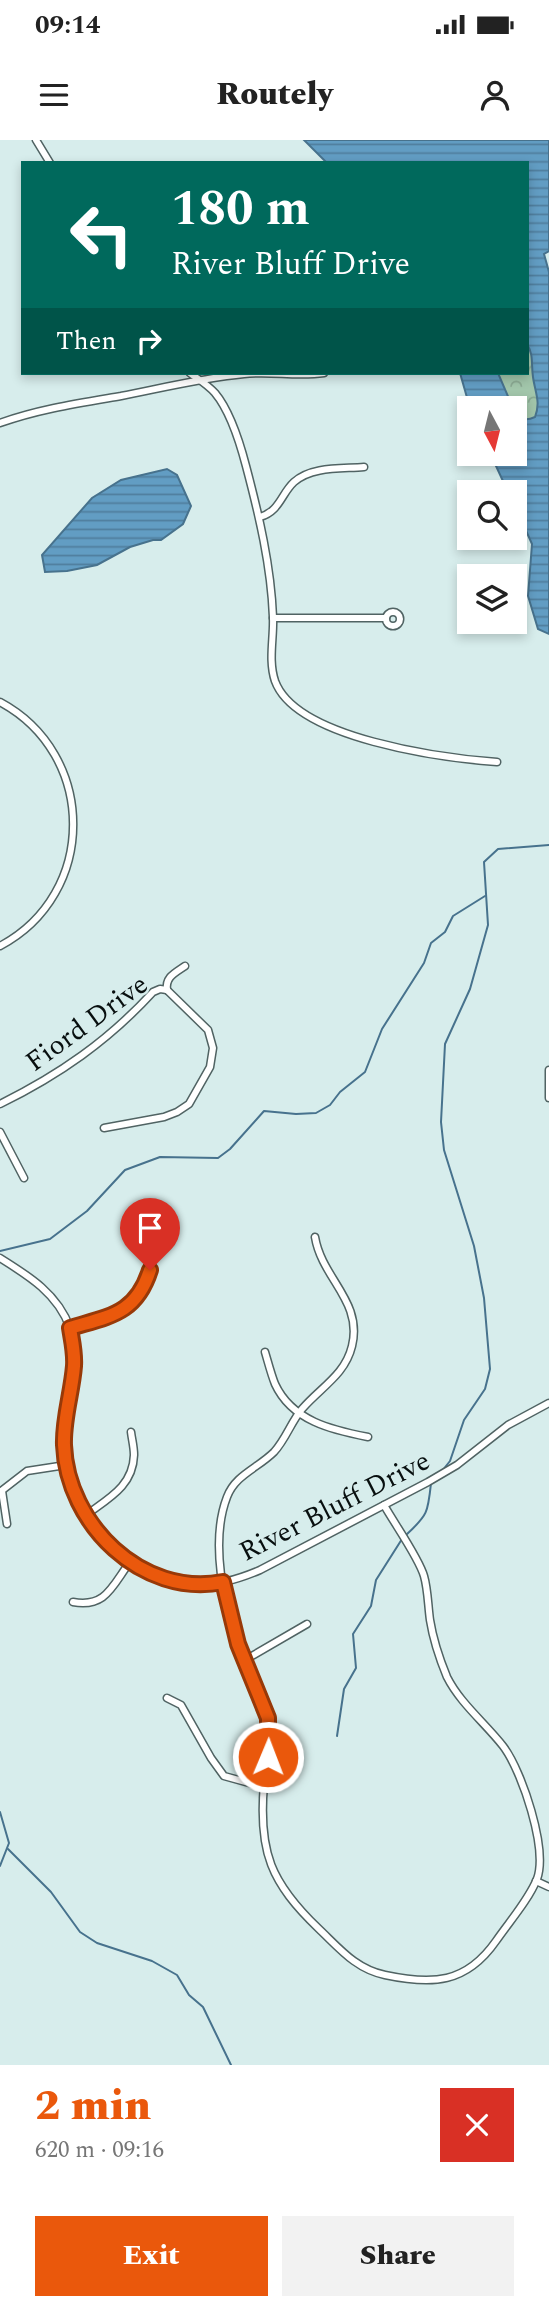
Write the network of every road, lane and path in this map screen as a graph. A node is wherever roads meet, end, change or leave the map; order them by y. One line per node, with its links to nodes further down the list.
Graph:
1 (36, 140): 2 (street)
2 (49, 161)
3 (193, 375): 7 (street)
4 (236, 375): 7 (street)
5 (287, 375): 6 (street)
6 (310, 375)
7 (199, 379): 8 (street); 10 (street)
8 (0, 423)
9 (364, 467): 10 (street)
10 (260, 517): 11 (street)
11 (273, 618): 12 (street); 14 (street)
12 (386, 618)
13 (0, 702): 15 (street)
14 (497, 762)
15 (0, 946)
16 (185, 967): 17 (street, Fiord Drive)
17 (167, 990): 20 (street, Fiord Drive); 21 (street)
18 (549, 1070): 19 (street)
19 (549, 1098)
20 (0, 1104)
21 (104, 1128)
22 (0, 1132): 23 (street)
23 (24, 1178)
24 (315, 1237): 30 (street)
25 (155, 1253): 27 (street)
26 (0, 1258): 27 (street, River Bluff Drive)
27 (70, 1328): 33 (street, River Bluff Drive)
28 (265, 1352): 30 (street)
29 (549, 1403): 35 (street, River Bluff Drive)
30 (300, 1411): 32 (street); 39 (street)
31 (131, 1432): 36 (street)
32 (368, 1437)
33 (66, 1465): 34 (street); 36 (street, River Bluff Drive)
34 (1, 1491): 37 (street)
35 (384, 1505): 39 (street, River Bluff Drive); 45 (street)
36 (86, 1515): 38 (street, River Bluff Drive)
37 (7, 1524)
38 (130, 1562): 39 (street, River Bluff Drive); 40 (street)
39 (223, 1582): 42 (street)
40 (73, 1602)
41 (307, 1624): 42 (street)
42 (245, 1660): 44 (street)
43 (167, 1698): 44 (street)
44 (264, 1787): 45 (street)
45 (536, 1881): 46 (street)
46 (549, 1887)

